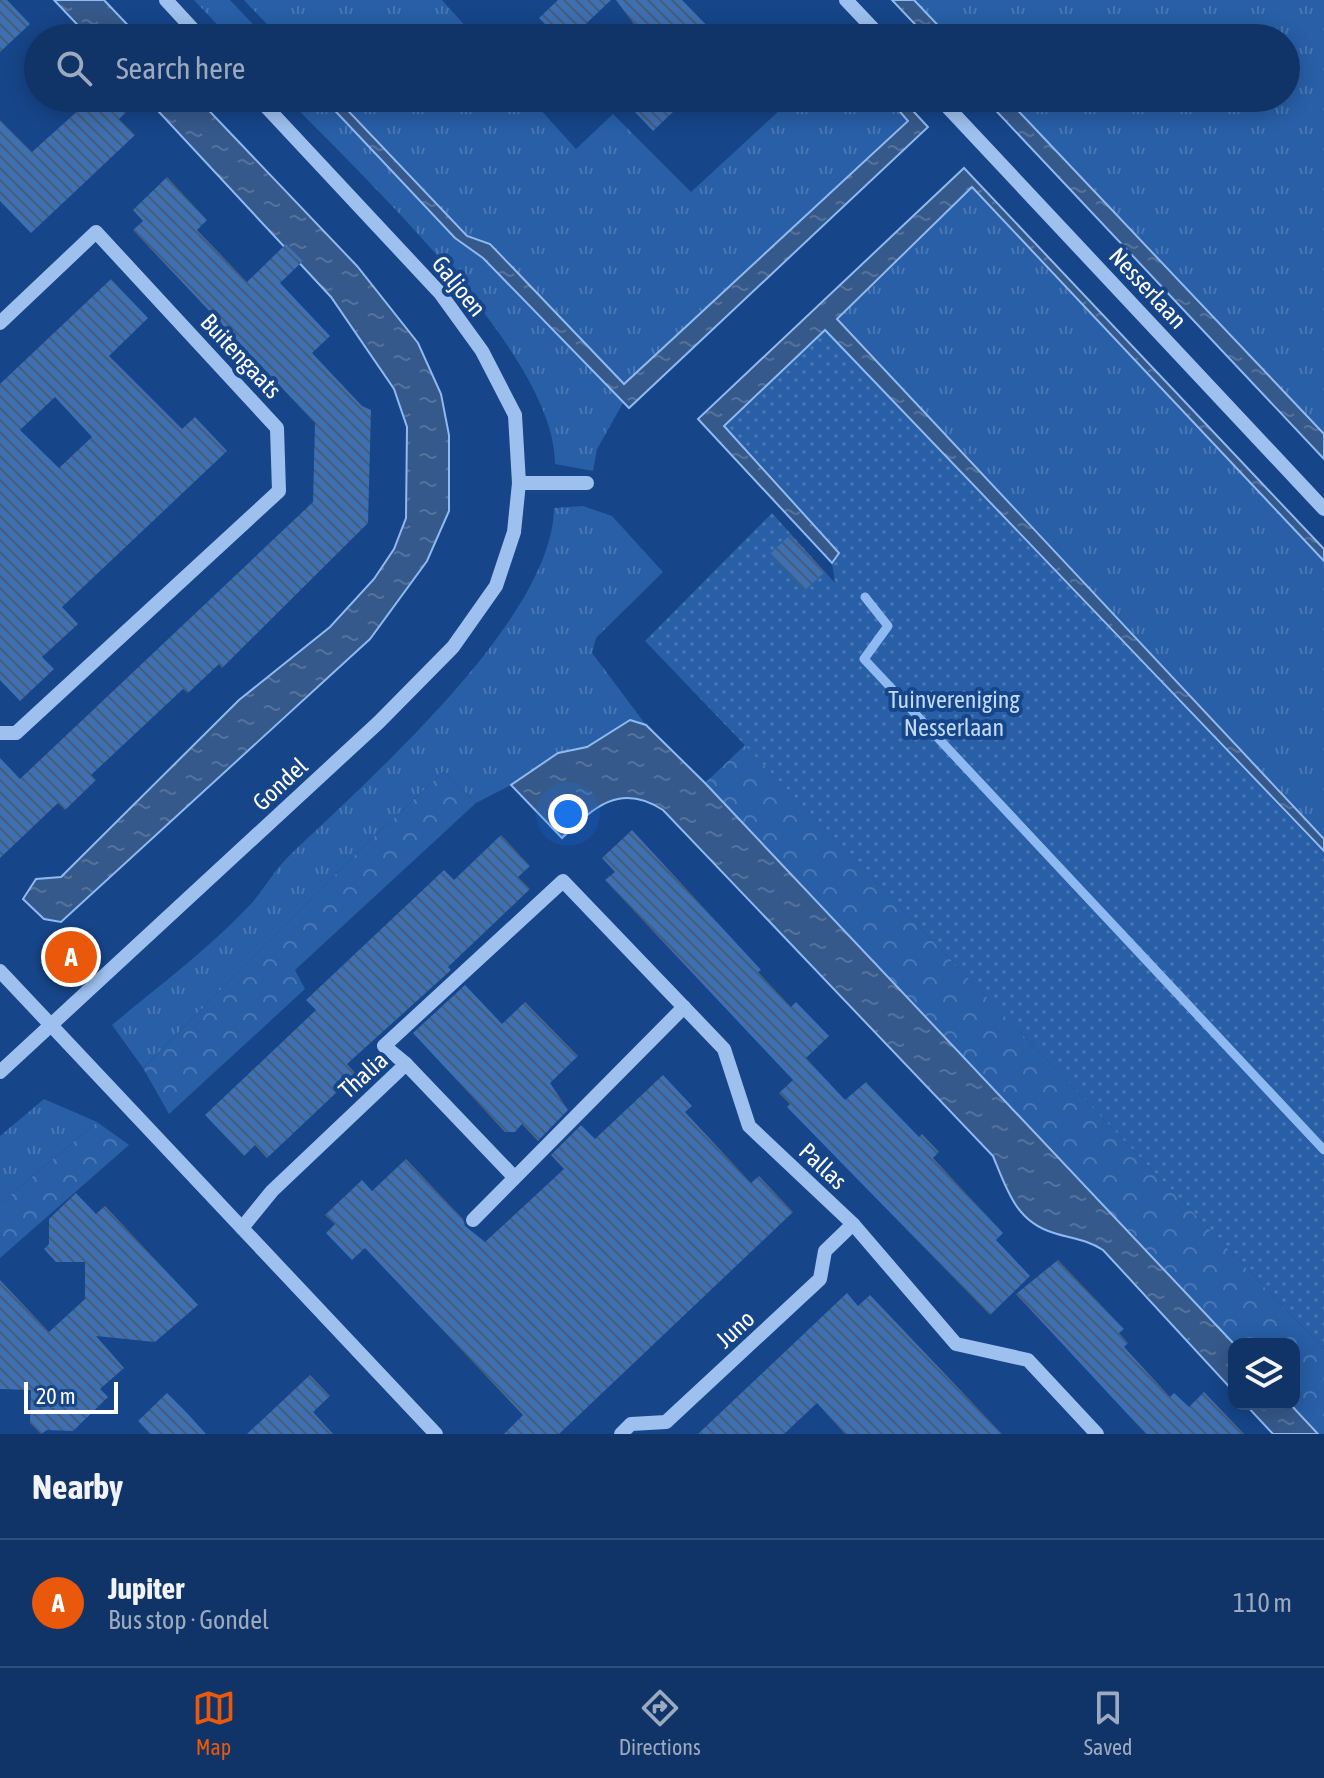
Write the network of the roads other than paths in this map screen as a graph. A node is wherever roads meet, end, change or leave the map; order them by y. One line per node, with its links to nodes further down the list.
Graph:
1 (166, 0): 3 (street)
2 (846, 0): 4 (street)
3 (188, 24)
4 (869, 24)
5 (271, 112): 8 (street, Galjoen)
6 (952, 112): 10 (street, Nesserlaan)
7 (0, 323): 11 (street, Buitengaats)
8 (519, 483): 9 (street); 14 (street, Gondel)
9 (587, 483)
10 (1324, 509)
11 (0, 733)
12 (0, 971): 14 (street)
13 (684, 1007): 15 (street, Pallas); 17 (street); 19 (street, Pallas)
14 (50, 1026): 16 (street, Gondel); 20 (street)
15 (406, 1064): 17 (street, Thalia); 20 (street, Thalia)
16 (0, 1072)
17 (514, 1177): 18 (street)
18 (473, 1220)
19 (853, 1224): 22 (street, Juno); 23 (street, Pallas)
20 (242, 1228): 21 (street)
21 (436, 1434)
22 (621, 1434)
23 (1097, 1434)

